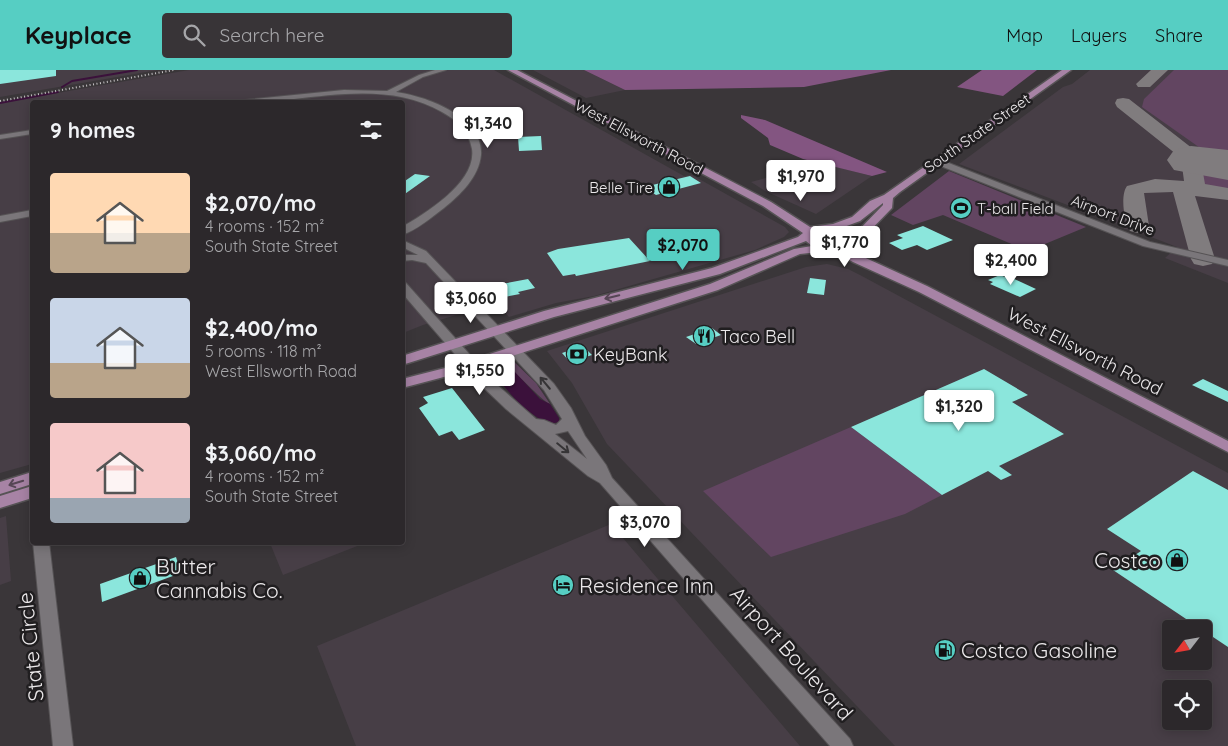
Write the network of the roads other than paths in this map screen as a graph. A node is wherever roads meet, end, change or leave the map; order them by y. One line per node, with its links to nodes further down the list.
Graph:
1 (444, 70): 4 (street)
2 (512, 70): 10 (main road, West Ellsworth Road)
3 (1067, 70): 8 (main road, South State Street)
4 (388, 93): 5 (street); 14 (street)
5 (267, 100)
6 (30, 132): 7 (street)
7 (0, 137)
8 (936, 161): 9 (main road, South State Street); 22 (street, Airport Drive)
9 (888, 197): 13 (main road, South State Street); 16 (main road, South State Street)
10 (767, 204): 13 (main road, West Ellsworth Road); 15 (main road, West Ellsworth Road)
11 (30, 213): 12 (street)
12 (0, 219)
13 (831, 227): 15 (main road, South State Street); 16 (main road, West Ellsworth Road)
14 (405, 230)
15 (808, 233): 18 (main road, West Ellsworth Road); 19 (main road)
16 (854, 240): 18 (main road); 26 (main road, West Ellsworth Road)
17 (405, 244): 21 (street, Airport Boulevard)
18 (833, 247): 24 (main road, West Ellsworth Road); 25 (main road)
19 (758, 256): 23 (main road); 27 (main road)
20 (405, 258): 21 (street)
21 (430, 261): 32 (street, Airport Boulevard)
22 (1228, 263)
23 (730, 266): 29 (main road); 30 (main road)
24 (868, 266): 25 (main road); 26 (main road, West Ellsworth Road)
25 (753, 271): 27 (main road)
26 (898, 276): 40 (main road, West Ellsworth Road)
27 (733, 279): 30 (main road)
28 (405, 288): 33 (street, Airport Boulevard)
29 (635, 292): 31 (main road); 32 (main road, one-way to 32)
30 (695, 293): 31 (main road)
31 (645, 308): 34 (main road)
32 (498, 330): 33 (main road); 34 (street, Airport Boulevard)
33 (454, 344): 35 (main road); 36 (street, Airport Boulevard)
34 (516, 350): 36 (main road); 39 (street, Airport Boulevard, one-way to 34)
35 (405, 360)
36 (472, 364): 37 (main road); 38 (street, Airport Boulevard)
37 (405, 383)
38 (511, 406): 39 (street); 42 (street, Airport Boulevard, one-way to 42)
39 (569, 420): 42 (street, Airport Boulevard)
40 (1228, 447)
41 (30, 479): 43 (main road, one-way to 43)
42 (605, 479): 48 (street, Airport Boulevard)
43 (0, 488)
44 (30, 493): 45 (main road)
45 (0, 502)
46 (41, 545): 47 (street, State Circle)
47 (63, 746)
48 (843, 746)

